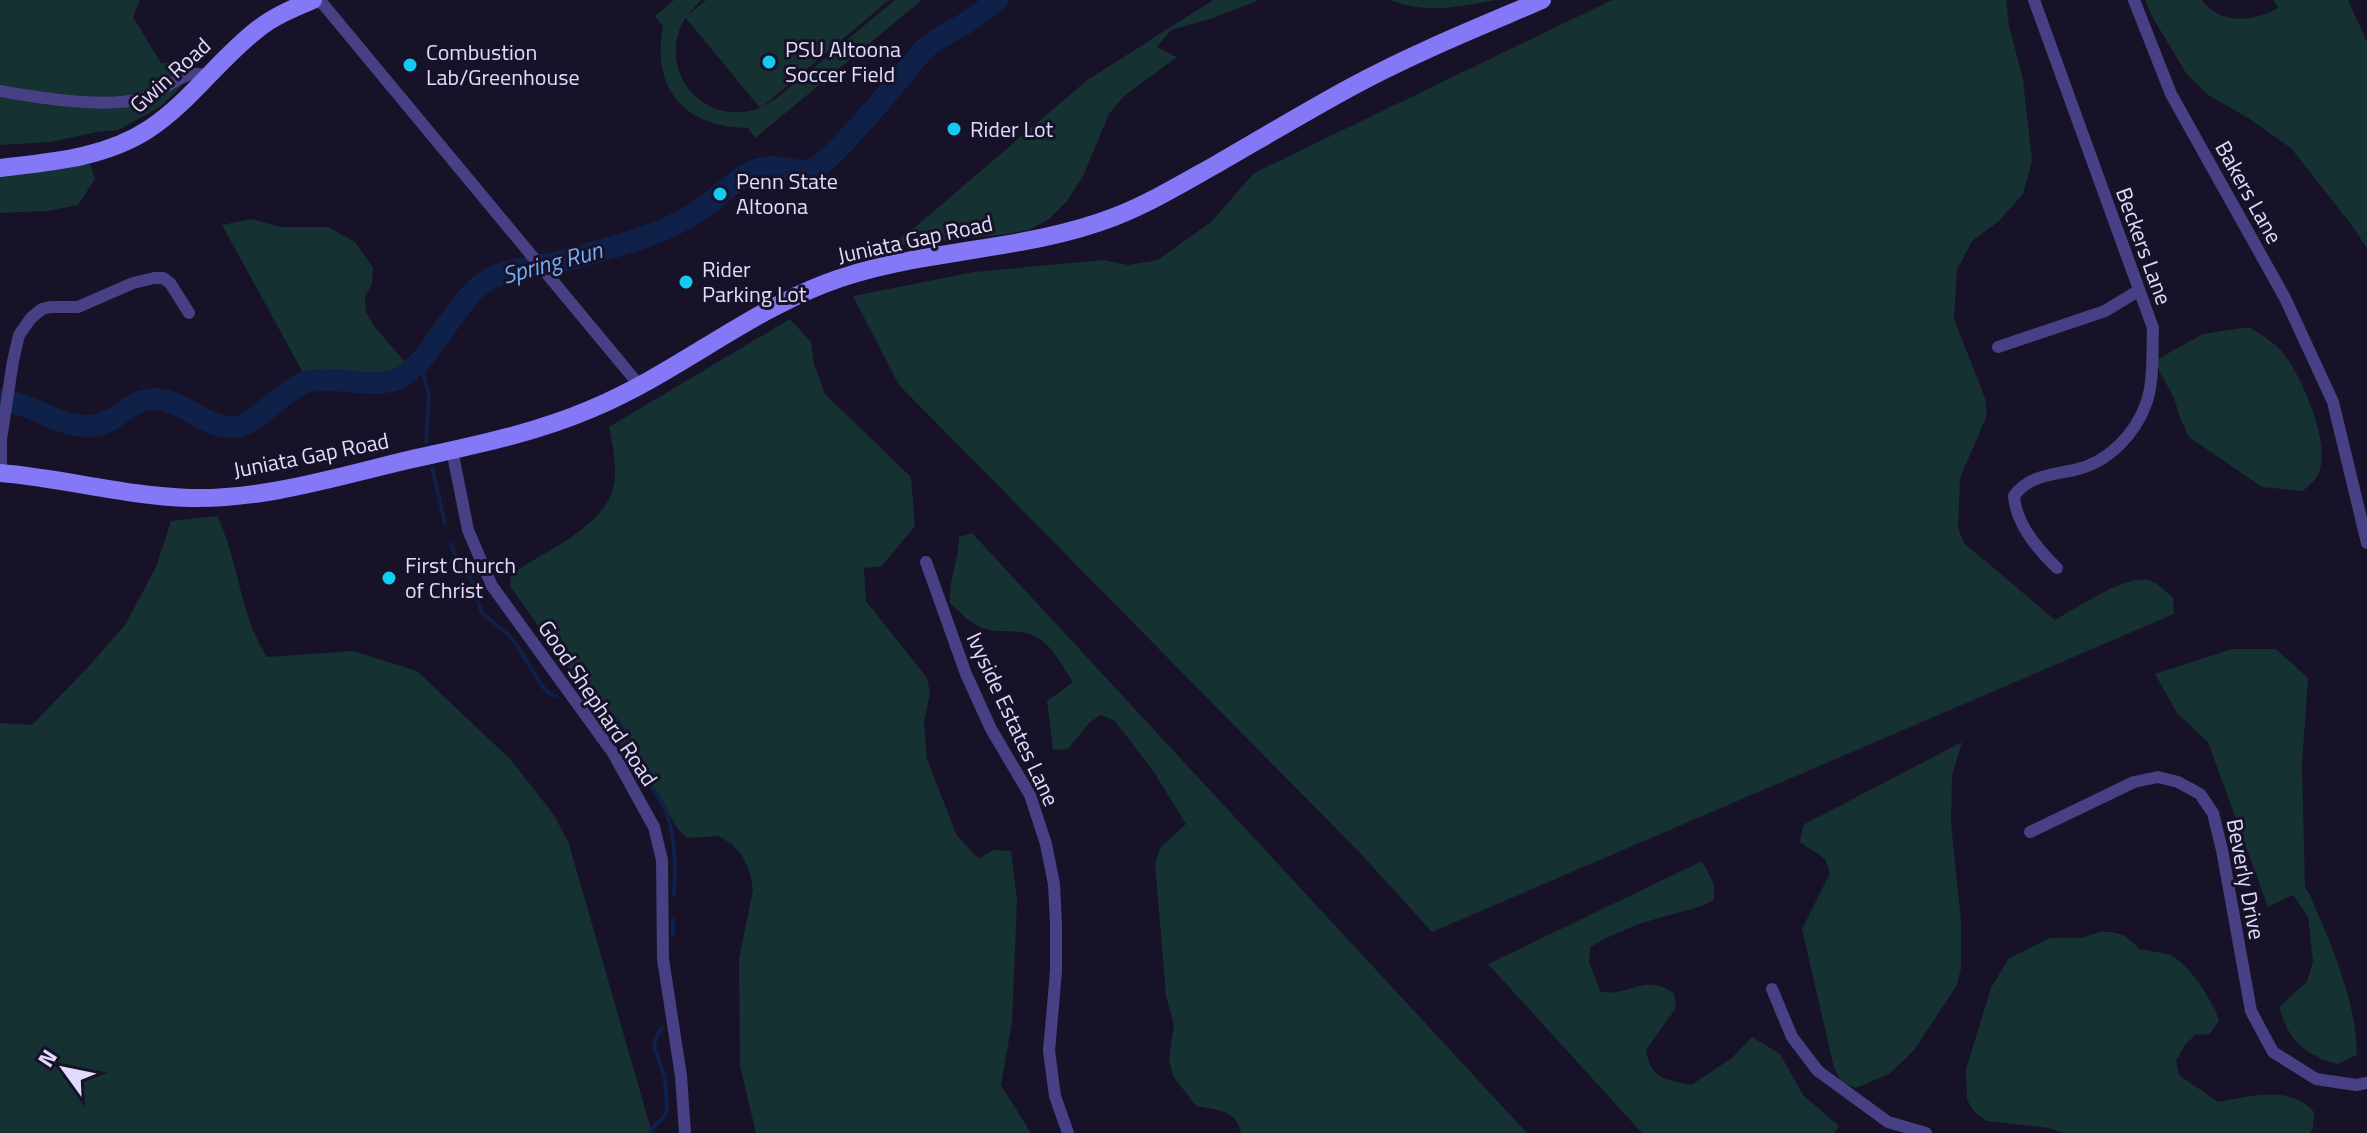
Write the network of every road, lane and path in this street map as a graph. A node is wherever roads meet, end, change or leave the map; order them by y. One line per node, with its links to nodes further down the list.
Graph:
1 (314, 0): 5 (main road, Gwin Road); 11 (street)
2 (1542, 0): 11 (main road, Juniata Gap Road)
3 (2034, 0): 8 (street, Beckers Lane)
4 (2134, 0): 14 (street, Bakers Lane)
5 (206, 76): 6 (street); 7 (main road, Gwin Road)
6 (0, 91)
7 (0, 168)
8 (2138, 291): 10 (street); 16 (street, Beckers Lane)
9 (189, 313): 13 (street)
10 (1998, 347)
11 (640, 386): 12 (main road, Juniata Gap Road)
12 (452, 450): 13 (main road, Juniata Gap Road); 20 (street, Good Shephard Road)
13 (0, 473)
14 (2367, 543)
15 (926, 562): 21 (street, Ivyside Estates Lane)
16 (2057, 568)
17 (2030, 832): 19 (street, Beverly Drive)
18 (1772, 989): 22 (street)
19 (2367, 1083)
20 (685, 1133)
21 (1068, 1133)
22 (1926, 1133)

